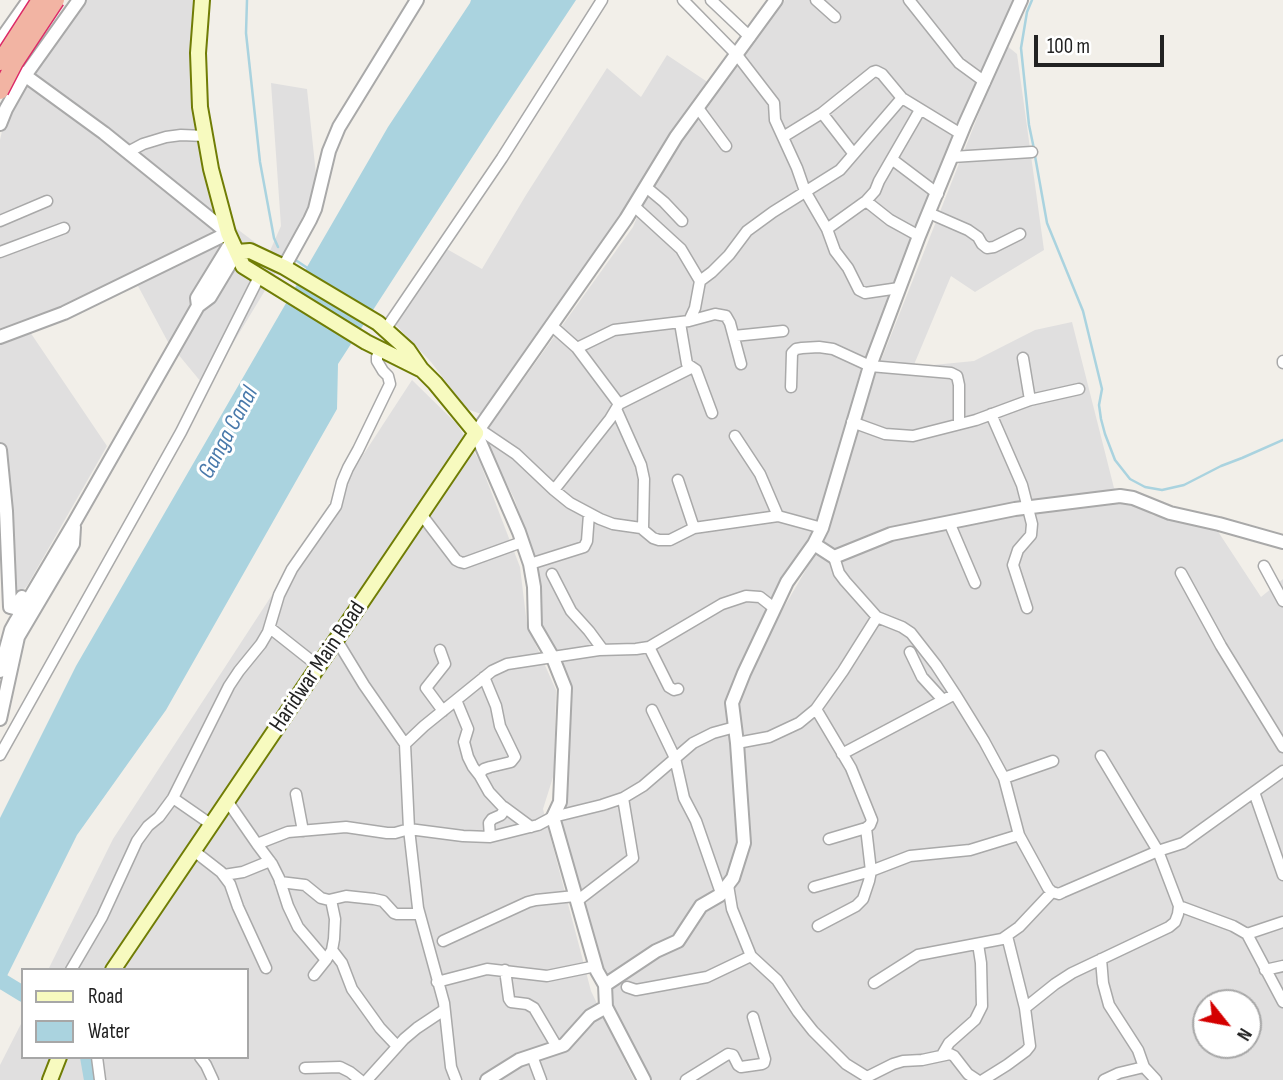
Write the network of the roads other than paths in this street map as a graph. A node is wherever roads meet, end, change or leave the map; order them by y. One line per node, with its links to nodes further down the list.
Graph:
1 (29, 0): 16 (street)
2 (40, 0): 19 (highway, bridge)
3 (56, 0): 22 (highway, bridge)
4 (79, 0): 20 (street)
5 (202, 0): 29 (main road)
6 (417, 0): 52 (street)
7 (602, 0): 58 (street)
8 (682, 0): 17 (street)
9 (711, 0): 15 (street)
10 (776, 0): 15 (street)
11 (816, 0): 14 (street)
12 (909, 0): 21 (street)
13 (1021, 0): 21 (street)
14 (835, 17)
15 (750, 37): 17 (street)
16 (0, 41)
17 (737, 55): 24 (street); 30 (street)
18 (0, 56): 20 (street)
19 (0, 62)
20 (24, 77): 27 (street); 32 (street)
21 (985, 82): 28 (street)
22 (0, 91)
23 (902, 98): 25 (street); 26 (street); 34 (street)
24 (698, 108): 31 (street); 37 (street)
25 (920, 110): 28 (street); 36 (street)
26 (822, 113): 30 (street); 34 (street)
27 (0, 124)
28 (961, 135): 35 (street)
29 (205, 136): 32 (street); 50 (main road)
30 (783, 137): 38 (street)
31 (726, 146)
32 (128, 152): 50 (street)
33 (1032, 152): 35 (street)
34 (853, 153): 38 (street)
35 (952, 157): 39 (street)
36 (892, 160): 39 (street); 41 (street)
37 (646, 187): 42 (street); 45 (street)
38 (805, 191): 47 (street); 54 (street)
39 (938, 194): 43 (street)
40 (47, 201): 44 (street)
41 (866, 201): 47 (street); 49 (street)
42 (634, 206): 54 (street); 57 (street)
43 (929, 213): 48 (street); 49 (street)
44 (0, 221)
45 (682, 221)
46 (64, 228): 51 (street)
47 (827, 229): 55 (street)
48 (1020, 234)
49 (919, 236): 55 (street)
50 (232, 242): 52 (main road); 53 (main road); 61 (street); 87 (street)
51 (0, 252)
52 (287, 269): 58 (main road)
53 (259, 277): 62 (main road); 127 (street)
54 (700, 281): 56 (street)
55 (899, 288): 66 (street)
56 (685, 322): 60 (street); 63 (street); 67 (street)
57 (551, 325): 63 (street); 77 (street)
58 (382, 327): 68 (main road)
59 (783, 331): 60 (street)
60 (734, 336): 65 (street)
61 (0, 337)
62 (373, 346): 68 (main road); 104 (street)
63 (577, 348): 72 (street)
64 (1023, 358): 71 (street)
65 (741, 364)
66 (870, 366): 69 (street); 75 (street); 76 (street)
67 (691, 368): 72 (street); 73 (street)
68 (421, 369): 77 (main road)
69 (791, 387)
70 (1079, 389): 71 (street)
71 (1030, 400): 74 (street)
72 (617, 407): 81 (street); 90 (street)
73 (712, 413)
74 (990, 414): 76 (street); 82 (street)
75 (852, 422): 76 (street); 89 (street)
76 (959, 423)
77 (477, 431): 81 (street); 83 (main road, Haridwar Main Road); 91 (street)
78 (735, 436): 85 (street)
79 (0, 450): 87 (street)
80 (678, 480): 88 (street)
81 (554, 490): 84 (street)
82 (1028, 507): 86 (street); 92 (street); 102 (street)
83 (421, 514): 91 (street); 105 (main road, Haridwar Main Road)
84 (589, 514): 90 (street); 95 (street)
85 (778, 516): 88 (street); 89 (street)
86 (949, 522): 94 (street); 99 (street)
87 (74, 523): 112 (street); 121 (street)
88 (694, 528): 90 (street)
89 (822, 528): 93 (street)
90 (643, 529)
91 (522, 542): 95 (street)
92 (1283, 542)
93 (814, 544): 94 (street); 101 (street)
94 (834, 557): 103 (street)
95 (530, 564): 110 (street)
96 (1264, 566): 100 (street)
97 (552, 573): 108 (street)
98 (1181, 573): 125 (street)
99 (975, 583)
100 (1283, 601)
101 (774, 608): 106 (street); 122 (street)
102 (1027, 608)
103 (877, 617): 115 (street); 118 (street)
104 (270, 628): 111 (street); 136 (street)
105 (336, 639): 111 (main road, Haridwar Main Road); 124 (street)
106 (649, 647): 108 (street); 114 (street)
107 (440, 650): 120 (street)
108 (603, 650): 110 (street)
109 (910, 652): 117 (street)
110 (553, 658): 113 (street); 140 (street)
111 (318, 666): 138 (main road, Haridwar Main Road)
112 (0, 671)
113 (484, 677): 116 (street); 132 (street)
114 (678, 689)
115 (955, 694): 117 (street); 133 (street)
116 (456, 700): 120 (street); 132 (street)
117 (943, 700): 126 (street)
118 (816, 709): 123 (street); 126 (street)
119 (652, 710): 129 (street)
120 (443, 711): 124 (street)
121 (0, 719)
122 (735, 727): 123 (street); 129 (street)
123 (737, 743): 158 (street)
124 (405, 744): 144 (street)
125 (1283, 747)
126 (842, 754): 143 (street)
127 (0, 755)
128 (1101, 756): 151 (street)
129 (675, 758): 137 (street); 158 (street)
130 (1054, 761): 133 (street)
131 (1283, 771): 134 (street)
132 (480, 776): 139 (street)
133 (1004, 778): 146 (street)
134 (1254, 792): 151 (street); 155 (street)
135 (296, 794): 145 (street)
136 (173, 798): 141 (street); 176 (street)
137 (622, 798): 140 (street); 160 (street)
138 (228, 802): 141 (main road, Haridwar Main Road); 149 (street)
139 (504, 807): 142 (street); 147 (street)
140 (553, 817): 142 (street); 160 (street)
141 (212, 825): 150 (main road, Haridwar Main Road)
142 (531, 827): 147 (street)
143 (866, 828): 148 (street); 153 (street)
144 (409, 829): 145 (street); 147 (street); 163 (street)
145 (303, 831): 149 (street)
146 (1019, 835): 153 (street); 159 (street)
147 (490, 837)
148 (829, 839)
149 (257, 844): 152 (street)
150 (194, 851): 154 (street); 177 (main road, Haridwar Main Road)
151 (1158, 851): 159 (street); 162 (street)
152 (270, 861): 154 (street); 156 (street)
153 (871, 871): 157 (street); 165 (street)
154 (224, 875): 178 (street)
155 (1283, 875)
156 (280, 882): 161 (street); 173 (street)
157 (814, 887)
158 (725, 889): 171 (street); 184 (street)
159 (1052, 892): 167 (street)
160 (576, 898): 168 (street); 174 (street)
161 (331, 900): 163 (street); 170 (street)
162 (1179, 906): 166 (street); 172 (street)
163 (419, 914): 182 (street)
164 (1283, 922): 166 (street)
165 (818, 926)
166 (1247, 934): 180 (street)
167 (1007, 936): 169 (street); 188 (street)
168 (443, 941)
169 (978, 944): 183 (street); 193 (street)
170 (332, 950): 173 (street); 191 (street)
171 (751, 956): 185 (street); 200 (street)
172 (1101, 959): 188 (street); 198 (street)
173 (326, 960): 181 (street)
174 (596, 966): 179 (street); 184 (street)
175 (1283, 966): 180 (street)
176 (72, 968)
177 (114, 968)
178 (266, 968)
179 (505, 970): 182 (street); 192 (street)
180 (1265, 970): 186 (street)
181 (314, 975)
182 (437, 982): 189 (street)
183 (874, 983)
184 (605, 985): 187 (street)
185 (627, 987)
186 (1283, 1002)
187 (606, 1007): 192 (street); 209 (street)
188 (1025, 1008): 212 (street)
189 (444, 1010): 191 (street); 206 (street)
190 (753, 1017): 210 (street)
191 (397, 1046): 205 (street)
192 (557, 1047): 194 (street)
193 (942, 1055): 200 (street); 211 (street)
194 (532, 1056): 207 (street); 208 (street)
195 (58, 1059): 201 (main road)
196 (96, 1059): 202 (street)
197 (202, 1059): 203 (street)
198 (1144, 1066): 213 (street); 214 (street)
199 (305, 1068): 204 (street)
200 (870, 1078)
201 (50, 1080)
202 (100, 1080)
203 (212, 1080)
204 (360, 1080)
205 (367, 1080)
206 (456, 1080)
207 (487, 1080)
208 (541, 1080)
209 (643, 1080)
210 (687, 1080)
211 (977, 1080)
212 (983, 1080)
213 (1104, 1080)
214 (1156, 1080)

